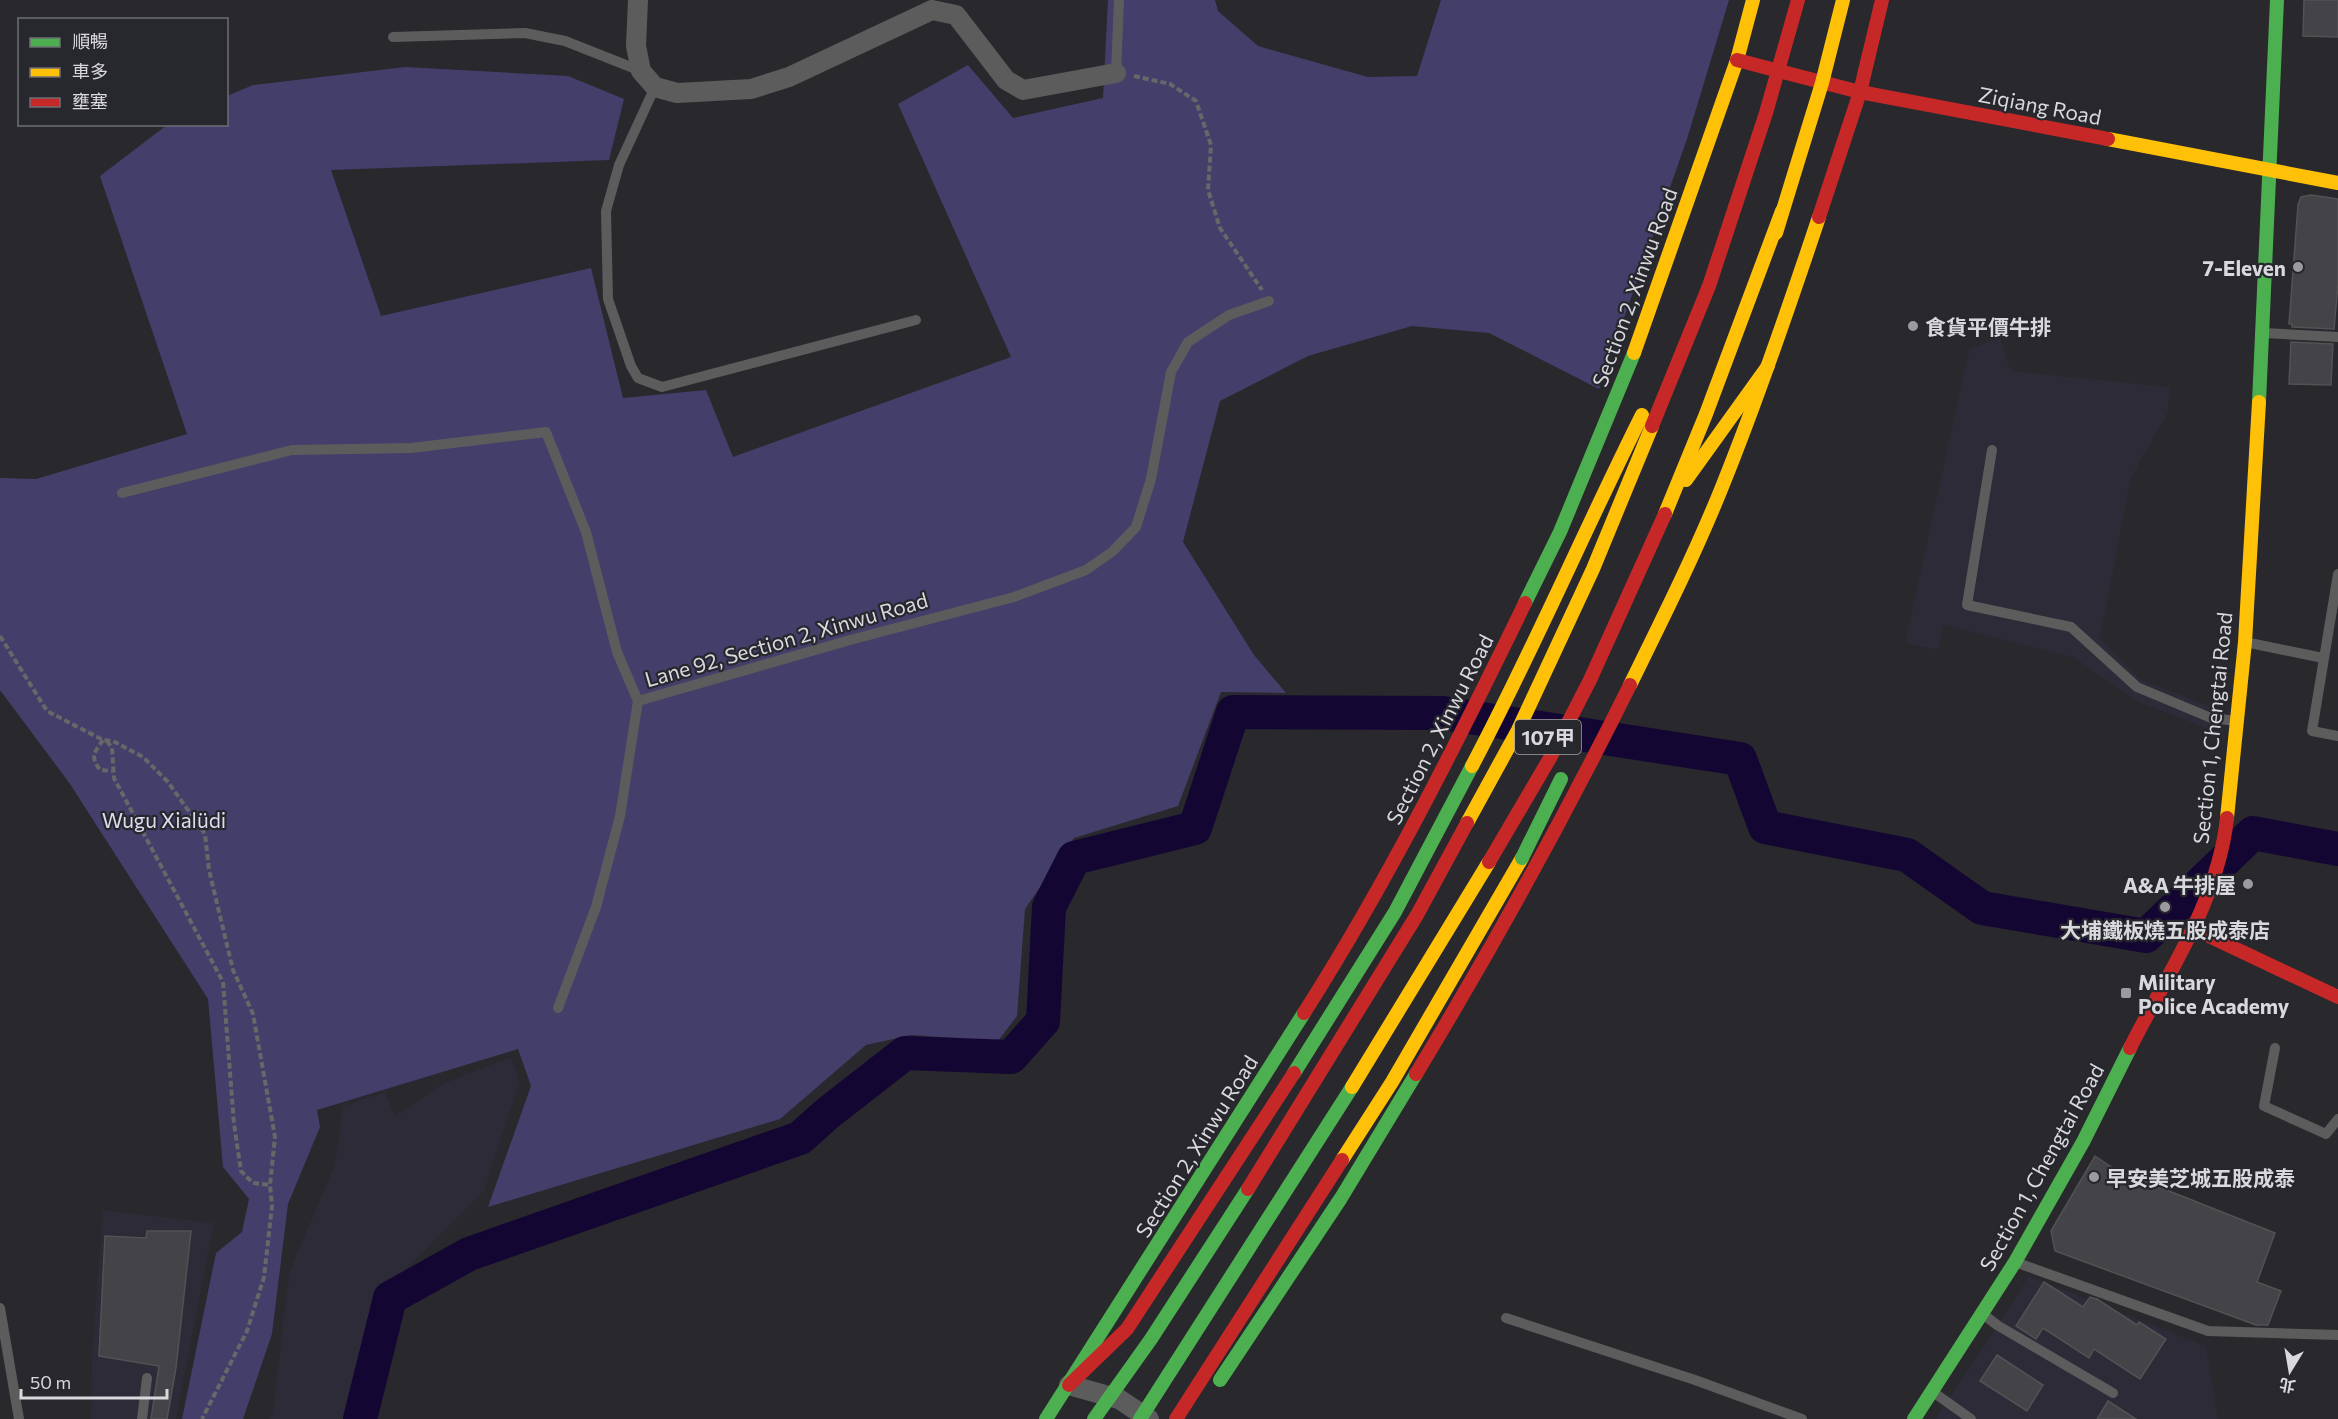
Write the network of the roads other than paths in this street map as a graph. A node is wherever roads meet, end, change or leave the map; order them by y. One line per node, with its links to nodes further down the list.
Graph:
1 (639, 0): 12 (street)
2 (1119, 0): 13 (lane)
3 (1753, 0): 11 (main road, Section 2, Xinwu Road)
4 (1798, 0): 20 (main road, bridge)
5 (1807, 0): 14 (main road, 107甲)
6 (1831, 0): 15 (main road, 107甲)
7 (1843, 0): 21 (main road, bridge)
8 (1882, 0): 17 (main road, 107甲)
9 (2277, 0): 18 (main road, Section 1, Chengtai Road)
10 (393, 37): 12 (lane)
11 (1737, 60): 14 (main road, Ziqiang Road); 51 (main road, Section 2, Xinwu Road)
12 (641, 71): 16 (street)
13 (1116, 73): 16 (street)
14 (1788, 74): 15 (main road, Ziqiang Road); 55 (main road, 107甲)
15 (1810, 80): 17 (main road, Ziqiang Road); 32 (main road, 107甲)
16 (656, 87): 23 (lane)
17 (1860, 92): 18 (main road, Ziqiang Road); 26 (main road, 107甲)
18 (2271, 170): 19 (main road, Ziqiang Road); 24 (main road, Section 1, Chengtai Road)
19 (2338, 183)
20 (1738, 201): 51 (main road, bridge); 60 (main road, bridge)
21 (1782, 211): 27 (main road, bridge); 56 (main road, bridge)
22 (1269, 301): 36 (lane, Lane 92, Section 2, Xinwu Road)
23 (916, 320)
24 (2263, 333): 25 (lane); 34 (main road, Section 1, Chengtai Road)
25 (2338, 337)
26 (1768, 366): 32 (main road); 52 (main road, 107甲)
27 (1737, 372)
28 (1731, 395): 30 (main road)
29 (1992, 450): 37 (lane)
30 (1696, 489)
31 (122, 493): 36 (lane, Lane 92, Section 2, Xinwu Road)
32 (1636, 549): 56 (main road, 107甲)
33 (2338, 574): 35 (lane)
34 (2245, 642): 35 (lane); 37 (main road, Section 1, Chengtai Road)
35 (2323, 658): 38 (lane)
36 (638, 701): 42 (lane)
37 (2237, 722): 40 (main road, Section 1, Chengtai Road)
38 (2338, 736)
39 (1568, 764): 62 (main road, bridge)
40 (2194, 929): 41 (main road); 45 (main road, Section 1, Chengtai Road)
41 (2338, 998)
42 (558, 1008)
43 (2275, 1048): 44 (lane)
44 (2338, 1119)
45 (2015, 1262): 47 (main road, Section 1, Chengtai Road); 49 (lane)
46 (0, 1308): 57 (lane)
47 (1982, 1314): 53 (main road, Section 1, Chengtai Road); 54 (lane)
48 (1506, 1318): 63 (lane)
49 (2338, 1335)
50 (147, 1378): 58 (lane)
51 (1069, 1385): 55 (street); 59 (main road, Section 2, Xinwu Road)
52 (1213, 1390)
53 (1932, 1392): 64 (main road, Section 1, Chengtai Road); 65 (lane)
54 (2113, 1393)
55 (1119, 1399): 56 (street); 61 (main road, 107甲)
56 (1140, 1417)
57 (19, 1419)
58 (142, 1419)
59 (1046, 1419)
60 (1094, 1419)
61 (1105, 1419)
62 (1176, 1419)
63 (1802, 1419)
64 (1914, 1419)
65 (1971, 1419)

